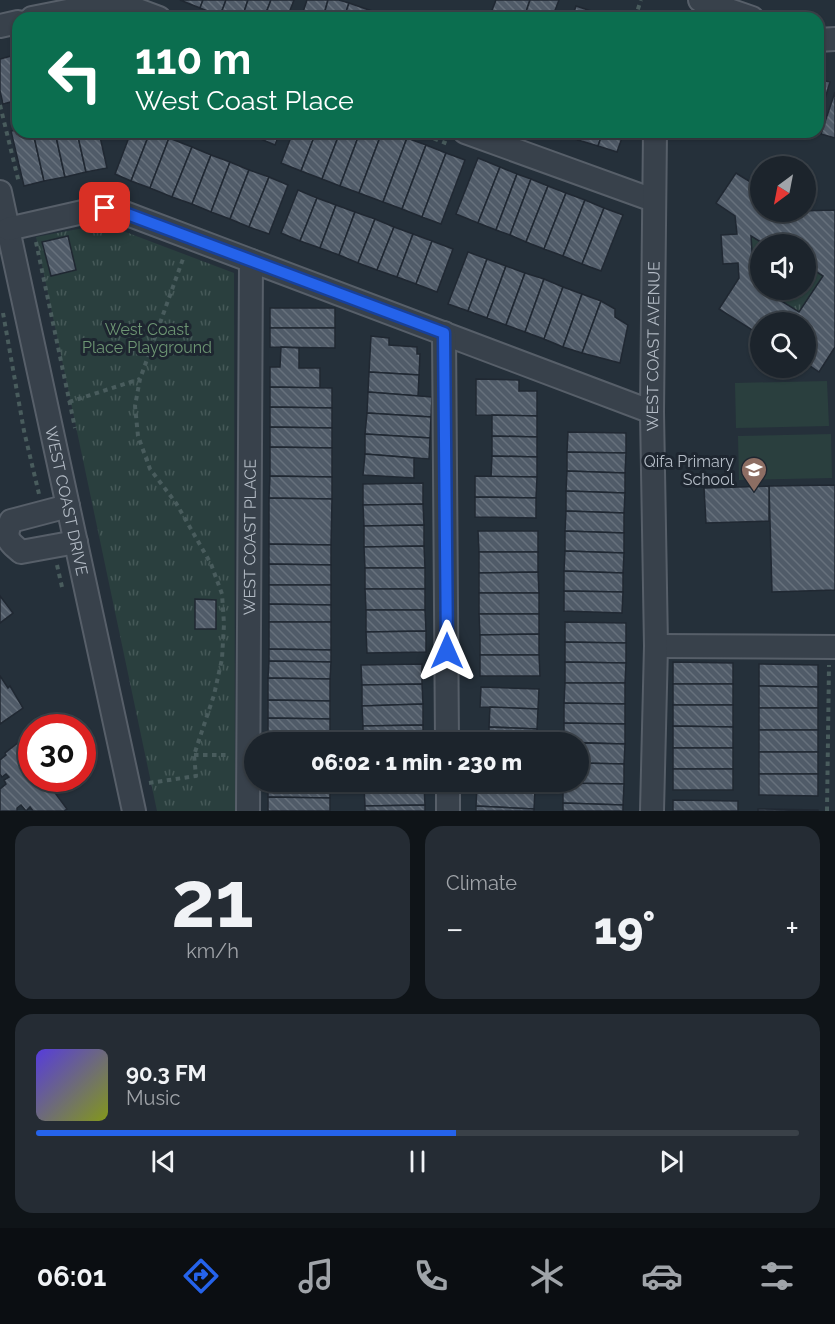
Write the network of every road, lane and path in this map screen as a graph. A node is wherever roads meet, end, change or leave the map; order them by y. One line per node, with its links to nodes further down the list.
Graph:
1 (700, 0): 4 (street)
2 (62, 12): 3 (street)
3 (143, 12)
4 (735, 12)
5 (482, 138): 8 (street)
6 (655, 138): 8 (street, WEST COAST AVENUE)
7 (0, 192): 9 (street, WEST COAST DRIVE)
8 (653, 200): 15 (street, WEST COAST AVENUE)
9 (8, 229): 11 (street); 16 (street, WEST COAST DRIVE)
10 (185, 251): 13 (path)
11 (251, 261): 12 (street); 26 (street, WEST COAST PLACE)
12 (444, 333): 15 (street); 20 (street)
13 (140, 379): 14 (path); 22 (path)
14 (69, 402)
15 (652, 412): 18 (street, WEST COAST AVENUE)
16 (68, 506): 17 (street, WEST COAST DRIVE); 17 (street)
17 (76, 542): 25 (street, WEST COAST DRIVE)
18 (656, 646): 19 (street); 28 (street, WEST COAST AVENUE)
19 (832, 654): 29 (path)
20 (447, 732)
21 (238, 754): 22 (path)
22 (194, 755): 23 (path)
23 (149, 783)
24 (448, 792): 27 (street)
25 (134, 811)
26 (248, 811)
27 (448, 811)
28 (652, 811)
29 (827, 811)

